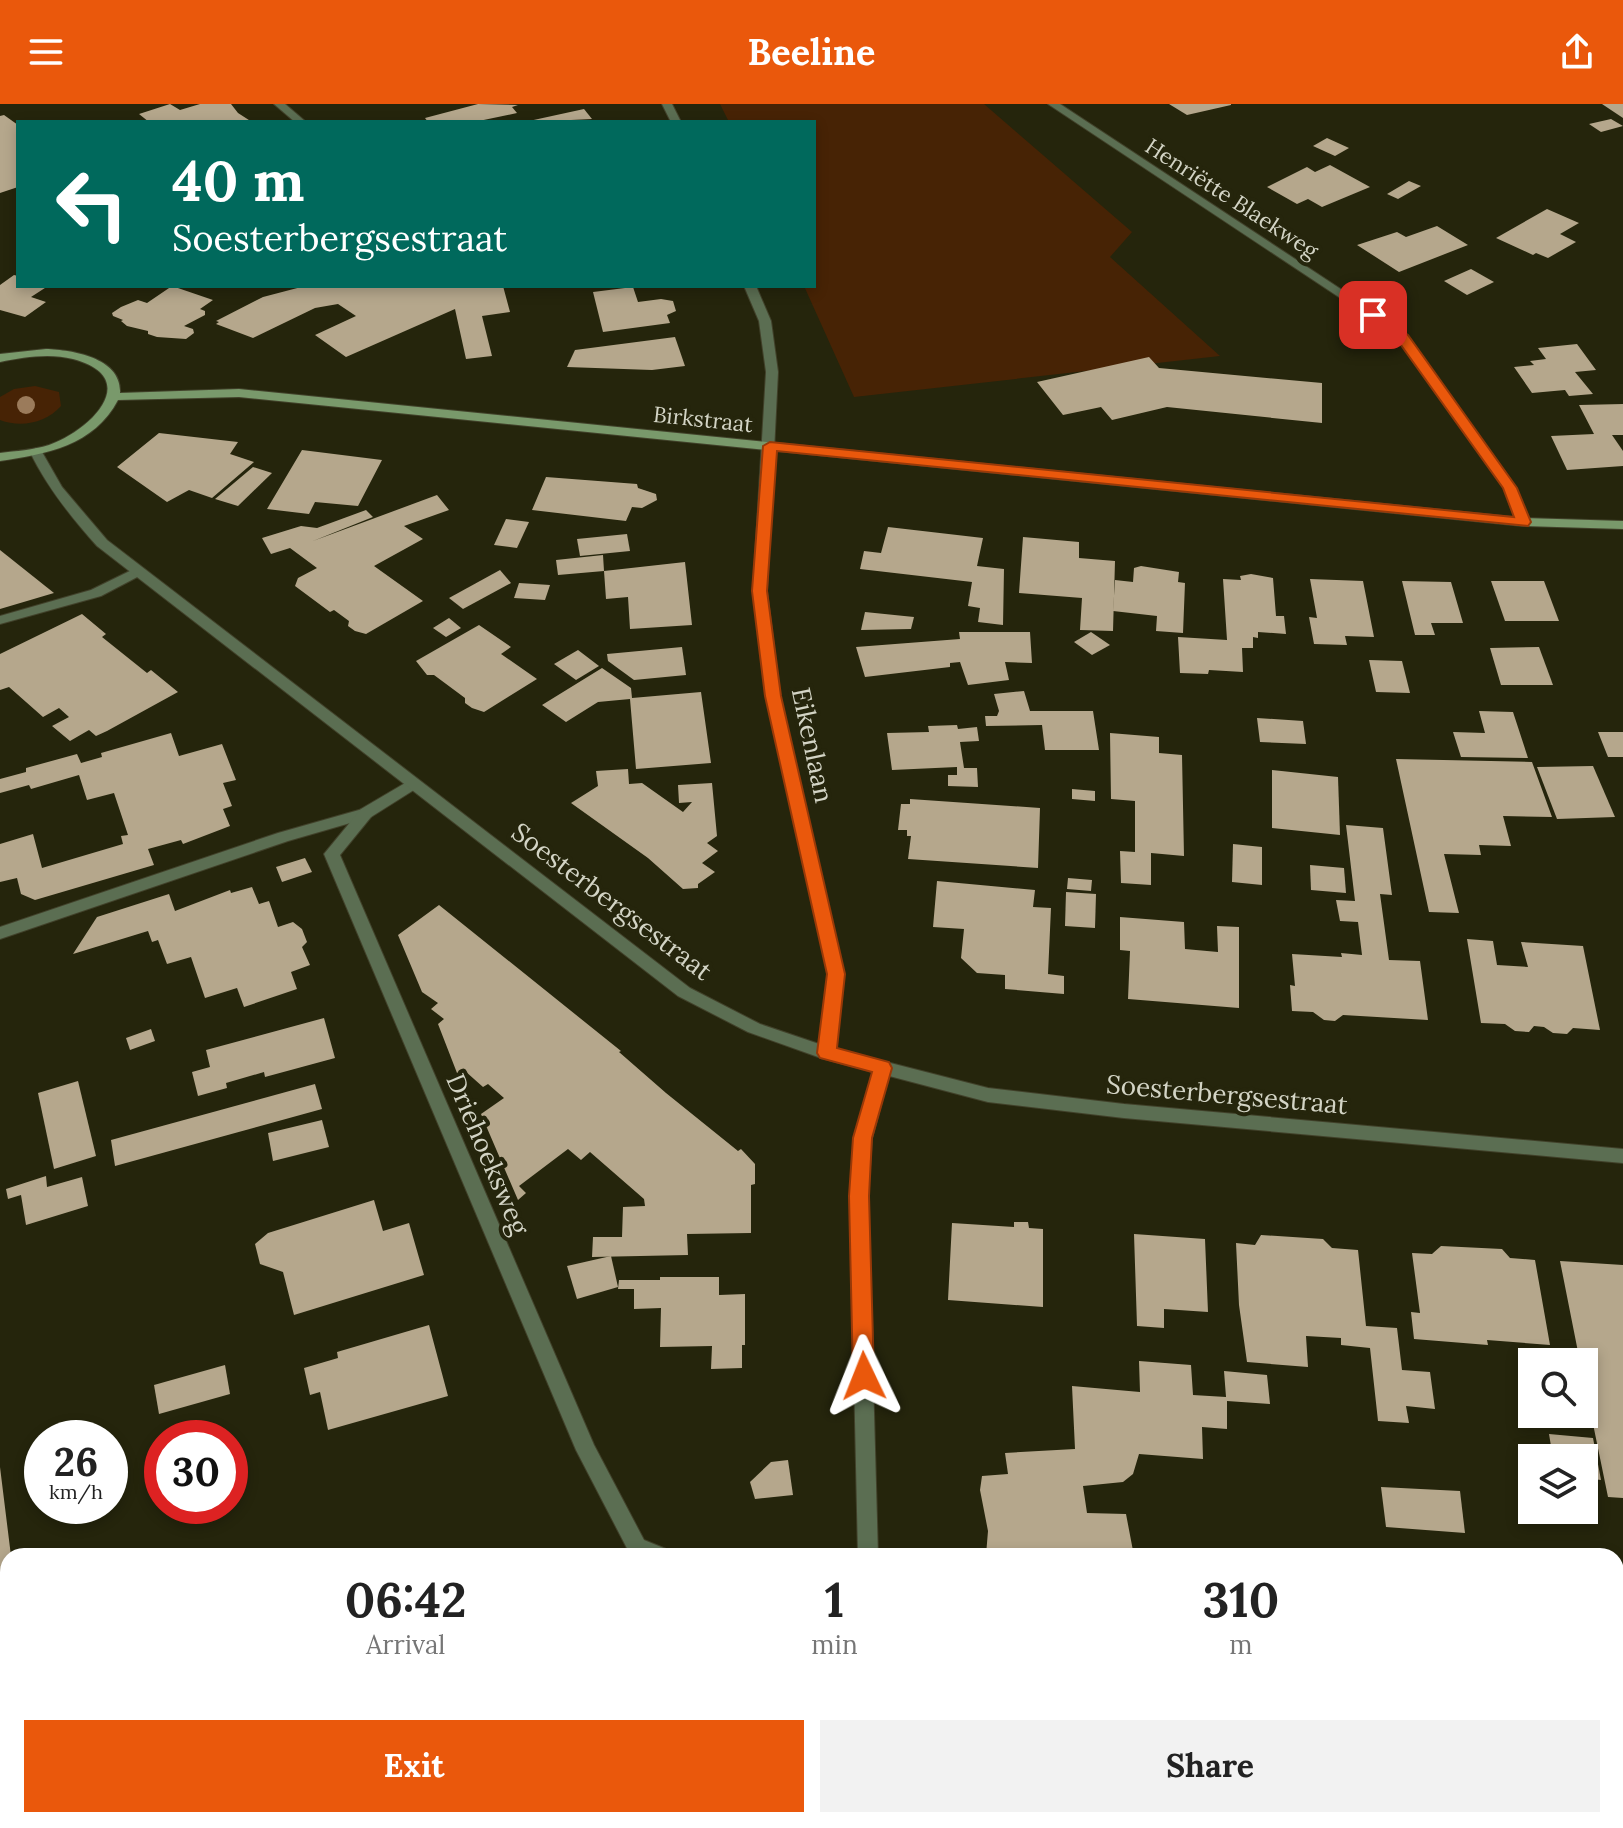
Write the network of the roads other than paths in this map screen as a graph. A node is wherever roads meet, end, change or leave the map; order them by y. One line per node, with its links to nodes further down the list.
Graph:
1 (279, 104): 3 (street)
2 (1053, 104): 10 (street, Henriëtte Blaekweg)
3 (299, 120)
4 (751, 288): 7 (street, Eikenlaan)
5 (0, 358): 6 (main road)
6 (113, 397): 7 (main road, Birkstraat); 8 (main road)
7 (770, 446): 10 (main road, Birkstraat); 17 (street, Eikenlaan)
8 (36, 452): 9 (main road); 12 (street, Soesterbergsestraat)
9 (0, 457)
10 (1523, 522): 11 (main road, Birkstraat)
11 (1623, 525)
12 (138, 571): 13 (street); 14 (street, Soesterbergsestraat)
13 (0, 620)
14 (412, 784): 15 (street, Driehoeksweg); 17 (street, Soesterbergsestraat)
15 (366, 813): 16 (street); 20 (street, Driehoeksweg)
16 (0, 933)
17 (827, 1053): 18 (street, Soesterbergsestraat)
18 (883, 1068): 19 (street, Soesterbergsestraat); 21 (street)
19 (1623, 1156)
20 (639, 1548)
21 (868, 1548)

